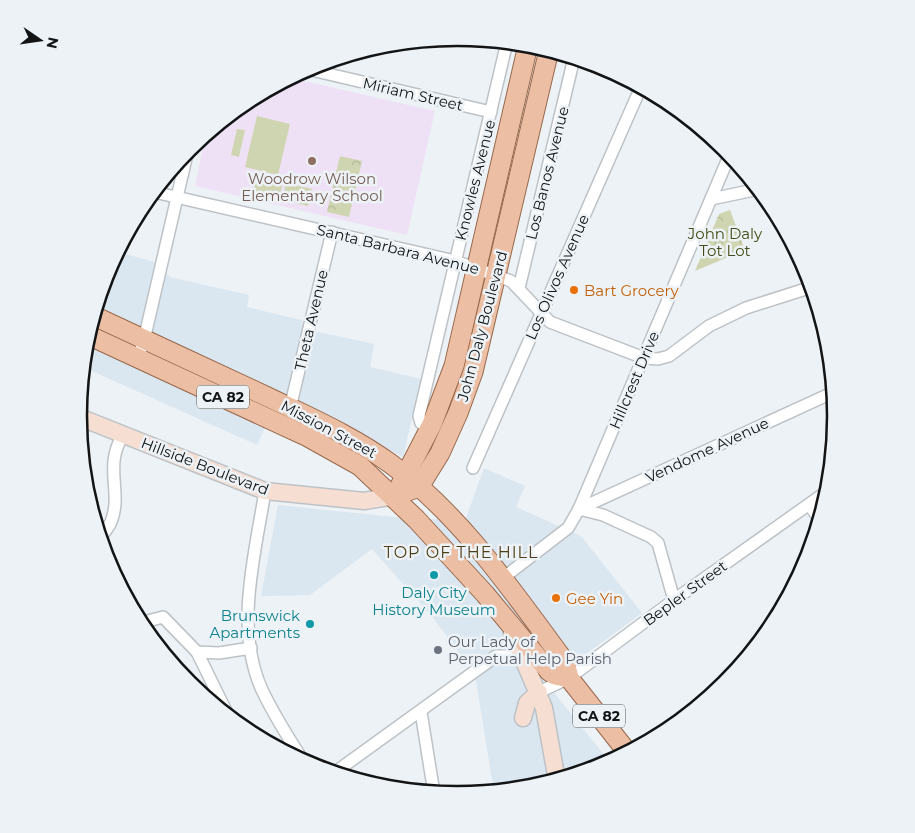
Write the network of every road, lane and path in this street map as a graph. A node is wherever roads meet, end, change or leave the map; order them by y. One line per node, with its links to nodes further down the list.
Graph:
1 (505, 49): 7 (street, Knowles Avenue)
2 (526, 52): 16 (main road, John Daly Boulevard)
3 (548, 58): 17 (main road, John Daly Boulevard)
4 (572, 65): 18 (street, Los Banos Avenue)
5 (321, 72): 7 (street, Miriam Street)
6 (638, 93): 20 (street, Los Olivos Avenue)
7 (491, 112): 15 (street, Knowles Avenue)
8 (726, 162): 13 (street, Hillcrest Drive)
9 (184, 167): 12 (street)
10 (751, 191): 13 (street)
11 (162, 194): 12 (street, Santa Barbara Avenue)
12 (178, 197): 14 (street, Santa Barbara Avenue); 23 (street)
13 (711, 199): 25 (street, Hillcrest Drive)
14 (332, 232): 15 (street, Santa Barbara Avenue); 27 (street, Theta Avenue)
15 (455, 260): 16 (street, Santa Barbara Avenue); 29 (street, Knowles Avenue)
16 (477, 268): 17 (street, Santa Barbara Avenue); 29 (main road, John Daly Boulevard)
17 (497, 275): 18 (street, Santa Barbara Avenue); 32 (main road, John Daly Boulevard)
18 (519, 288): 20 (street, Santa Barbara Avenue)
19 (805, 289): 25 (street, Santa Barbara Avenue)
20 (541, 313): 25 (street, Santa Barbara Avenue); 31 (street, Los Olivos Avenue)
21 (101, 319): 23 (main road, Mission Street / CA 82)
22 (95, 338): 24 (main road, Mission Street / CA 82)
23 (144, 340): 24 (street); 27 (main road, Mission Street / CA 82)
24 (138, 358): 34 (main road, Mission Street / CA 82)
25 (644, 358): 37 (street, Hillcrest Drive)
26 (827, 395): 37 (street, Vendome Avenue)
27 (290, 408): 32 (main road, Mission Street / CA 82)
28 (87, 420): 30 (main road, Hillside Boulevard)
29 (429, 430): 32 (main road, John Daly Boulevard)
30 (123, 434): 33 (main road, Hillside Boulevard); 39 (street)
31 (473, 468)
32 (412, 481): 34 (main road); 40 (main road, Mission Street / CA 82)
33 (265, 491): 34 (main road, Hillside Boulevard); 45 (street)
34 (395, 496): 41 (main road, Mission Street / CA 82)
35 (818, 499): 36 (street, Bepler Street)
36 (810, 506): 38 (street); 42 (street, Bepler Street)
37 (579, 509): 40 (street, Hillcrest Drive); 42 (street)
38 (815, 513)
39 (105, 531)
40 (503, 578): 41 (main road); 48 (main road, Mission Street / CA 82)
41 (485, 594): 44 (main road, Mission Street / CA 82)
42 (674, 600): 48 (street, Bepler Street)
43 (149, 621): 46 (street)
44 (508, 624): 47 (main road); 48 (main road, Mission Street / CA 82)
45 (251, 648): 46 (street); 54 (street)
46 (197, 652): 50 (street)
47 (527, 665): 49 (main road); 51 (street)
48 (569, 678): 49 (street, Bepler Street); 53 (main road, CA 82)
49 (539, 692): 52 (main road); 56 (main road)
50 (221, 702)
51 (421, 712): 55 (street); 57 (street)
52 (523, 718)
53 (624, 748)
54 (296, 750)
55 (341, 768)
56 (555, 773)
57 (433, 786)

